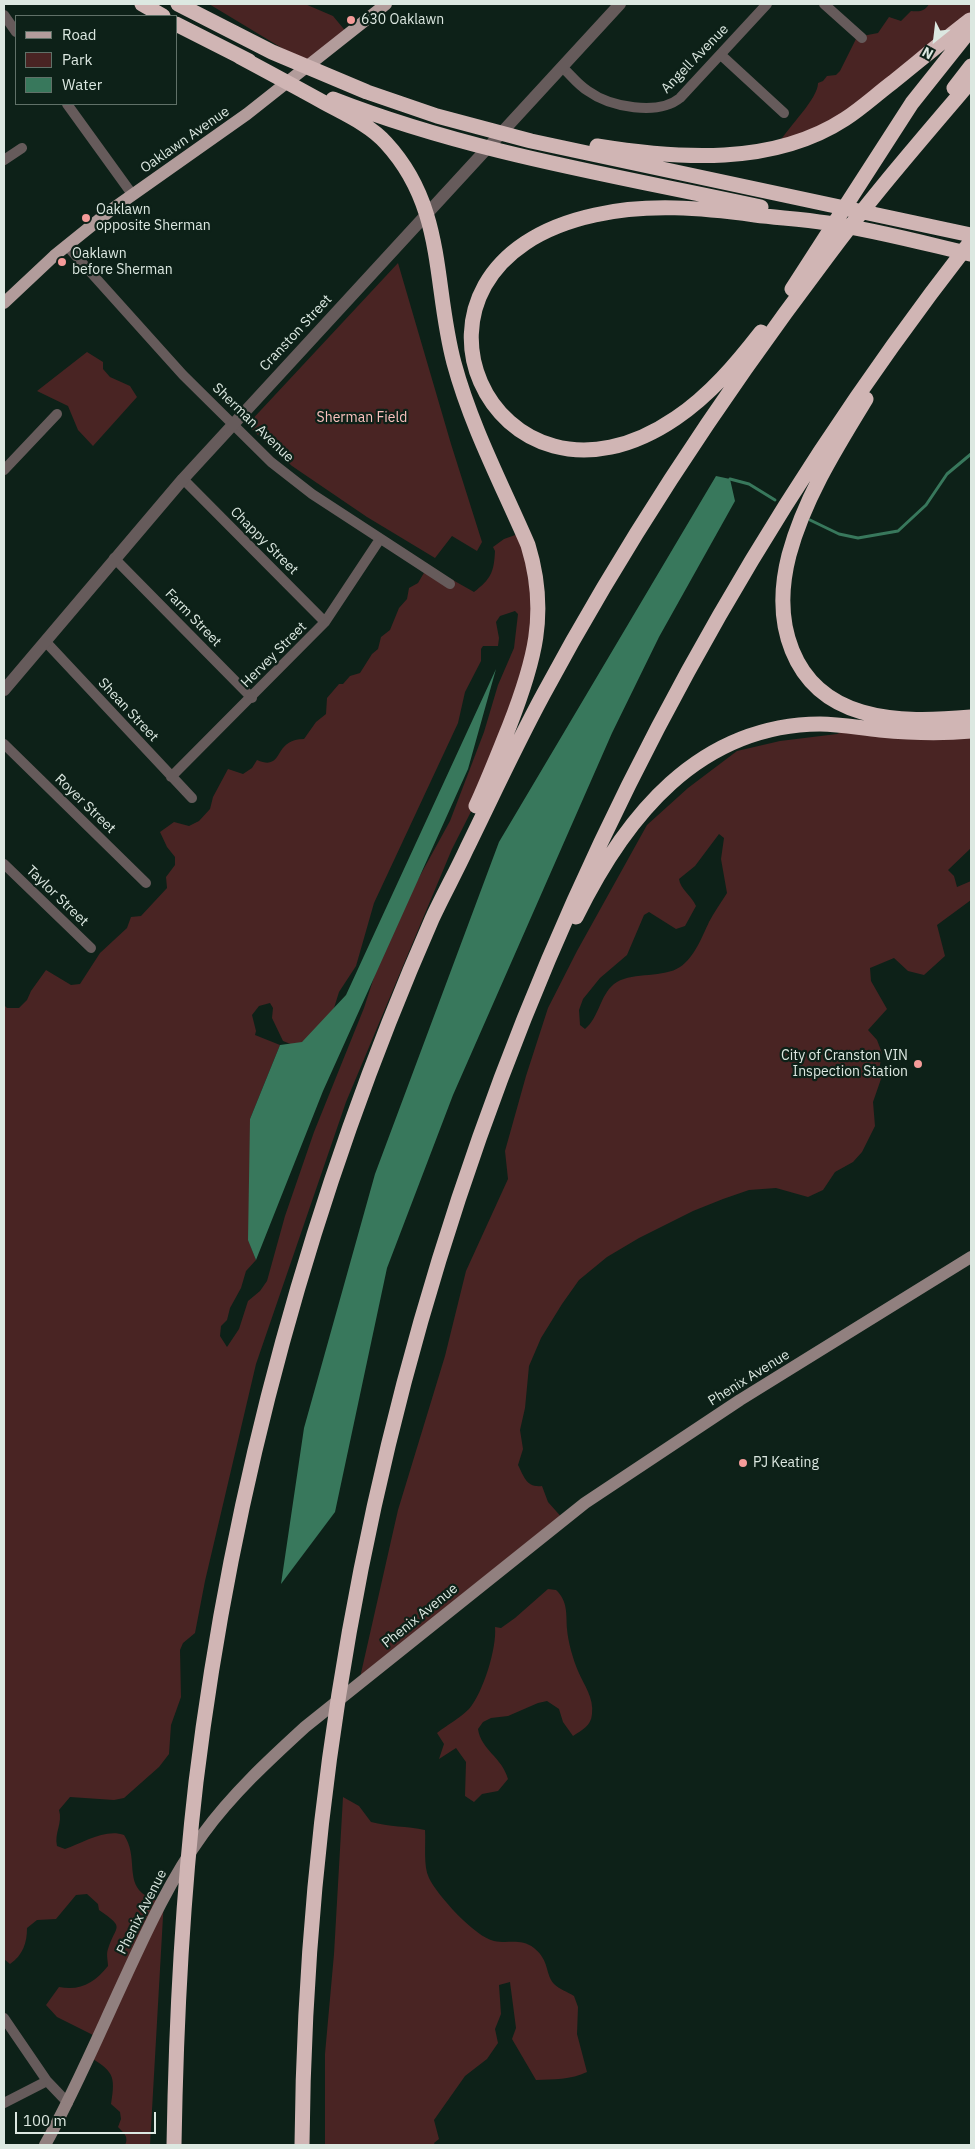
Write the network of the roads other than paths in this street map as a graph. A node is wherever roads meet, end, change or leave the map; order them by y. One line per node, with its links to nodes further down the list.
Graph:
1 (142, 4): 8 (highway)
2 (178, 4): 21 (highway)
3 (386, 4): 24 (main road, Oaklawn Avenue)
4 (620, 4): 17 (street, Cranston Street)
5 (767, 4): 14 (street, Angell Avenue)
6 (824, 4): 13 (street)
7 (4, 15): 12 (street)
8 (161, 15)
9 (971, 19): 21 (highway)
10 (178, 25): 15 (highway)
11 (971, 29): 25 (highway)
12 (15, 31)
13 (862, 38)
14 (721, 55): 17 (street, Angell Avenue); 20 (street)
15 (240, 57): 25 (highway); 51 (highway)
16 (971, 66): 30 (highway)
17 (562, 67): 34 (street, Cranston Street)
18 (971, 81): 30 (highway)
19 (68, 105): 24 (street)
20 (784, 113)
21 (523, 135): 26 (highway)
22 (22, 148): 23 (street)
23 (4, 160)
24 (132, 194): 28 (main road, Oaklawn Avenue)
25 (828, 223): 29 (highway)
26 (971, 235)
27 (971, 240): 31 (highway)
28 (67, 246): 32 (main road, Oaklawn Avenue); 34 (street, Sherman Avenue)
29 (971, 254)
30 (826, 257): 51 (highway)
31 (956, 260): 44 (highway); 53 (highway)
32 (4, 303)
33 (57, 414): 35 (street)
34 (233, 424): 36 (street, Cranston Street); 37 (street, Sherman Avenue)
35 (4, 470)
36 (183, 479): 38 (street, Cranston Street); 40 (street, Chappy Street)
37 (380, 539): 39 (street, Sherman Avenue); 40 (street, Hervey Street)
38 (114, 558): 41 (street, Cranston Street); 43 (street, Farm Street)
39 (450, 584)
40 (326, 622): 43 (street, Hervey Street)
41 (45, 641): 42 (street, Cranston Street); 47 (street, Shean Street)
42 (4, 690)
43 (252, 698): 47 (street, Hervey Street)
44 (971, 717)
45 (971, 731): 53 (highway)
46 (4, 744): 50 (street, Royer Street)
47 (171, 776): 48 (street, Shean Street)
48 (192, 798)
49 (4, 864): 52 (street, Taylor Street)
50 (146, 883)
51 (435, 912): 60 (highway)
52 (91, 948)
53 (527, 1009): 61 (highway)
54 (971, 1257): 58 (main road, Phenix Avenue)
55 (4, 2018): 56 (street)
56 (47, 2081): 57 (street); 58 (street)
57 (4, 2103)
58 (68, 2103): 59 (main road, Phenix Avenue)
59 (45, 2145)
60 (174, 2145)
61 (302, 2145)

